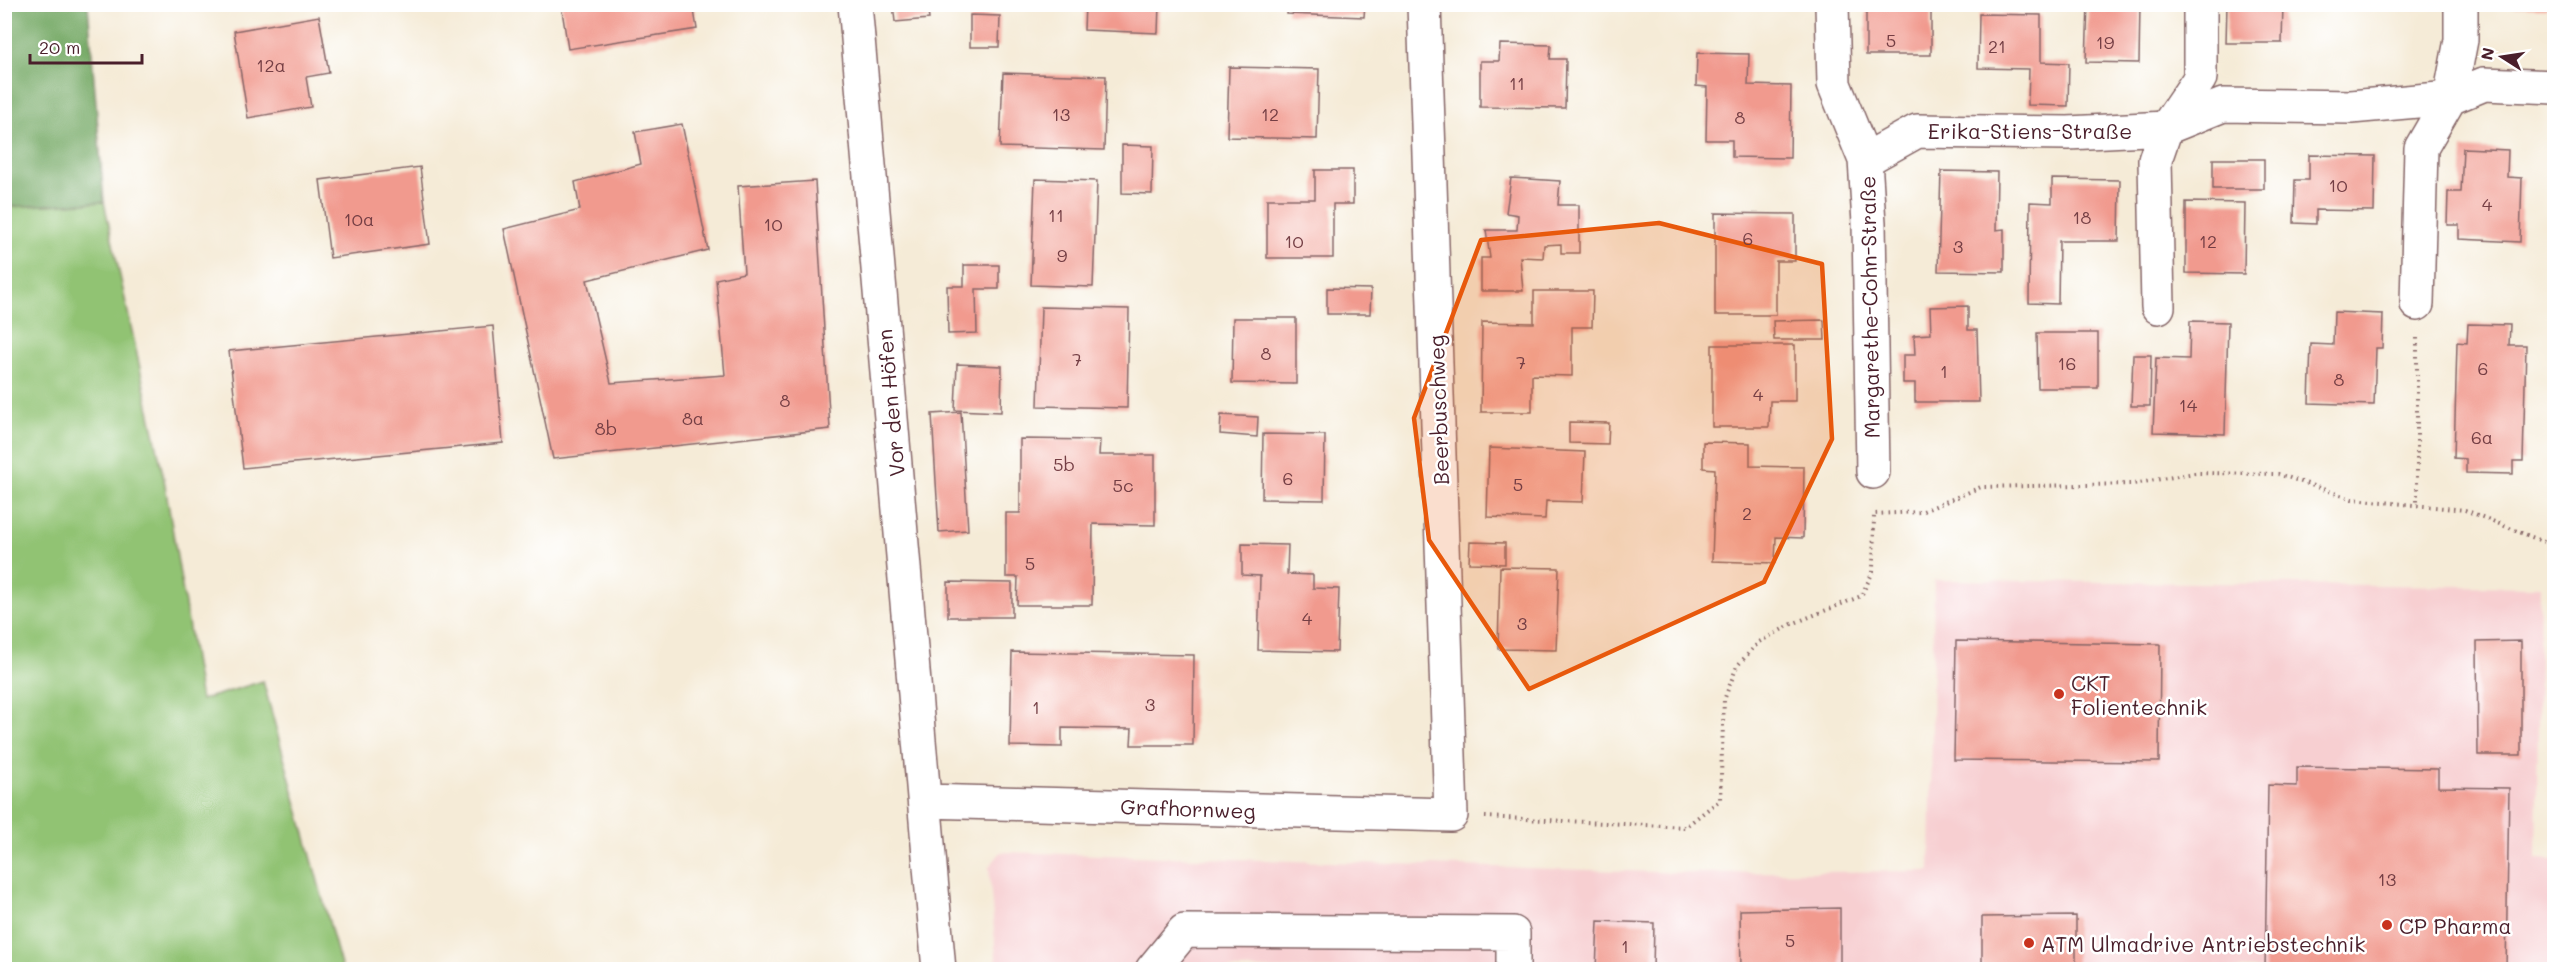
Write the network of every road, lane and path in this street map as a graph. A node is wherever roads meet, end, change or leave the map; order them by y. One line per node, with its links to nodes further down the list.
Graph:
1 (855, 4): 15 (street, Vor den Höfen)
2 (1424, 4): 16 (street, Beerbuschweg)
3 (1832, 4): 9 (street, Margarethe-Cohn-Straße)
4 (2200, 4): 8 (street, Erika-Stiens-Straße)
5 (2461, 4): 7 (street)
6 (2554, 87): 7 (street, Erika-Stiens-Straße)
7 (2450, 99): 8 (street, Erika-Stiens-Straße); 10 (street)
8 (2166, 128): 9 (street, Erika-Stiens-Straße); 11 (street, Erika-Stiens-Straße)
9 (1865, 160): 12 (street, Margarethe-Cohn-Straße)
10 (2417, 304): 13 (path)
11 (2158, 307)
12 (1873, 472)
13 (2417, 506): 14 (path); 16 (path)
14 (2554, 546)
15 (926, 801): 16 (street, Grafhornweg); 17 (street, Vor den Höfen)
16 (1451, 815)
17 (939, 969)
18 (1152, 969): 19 (street)
19 (1512, 969)

